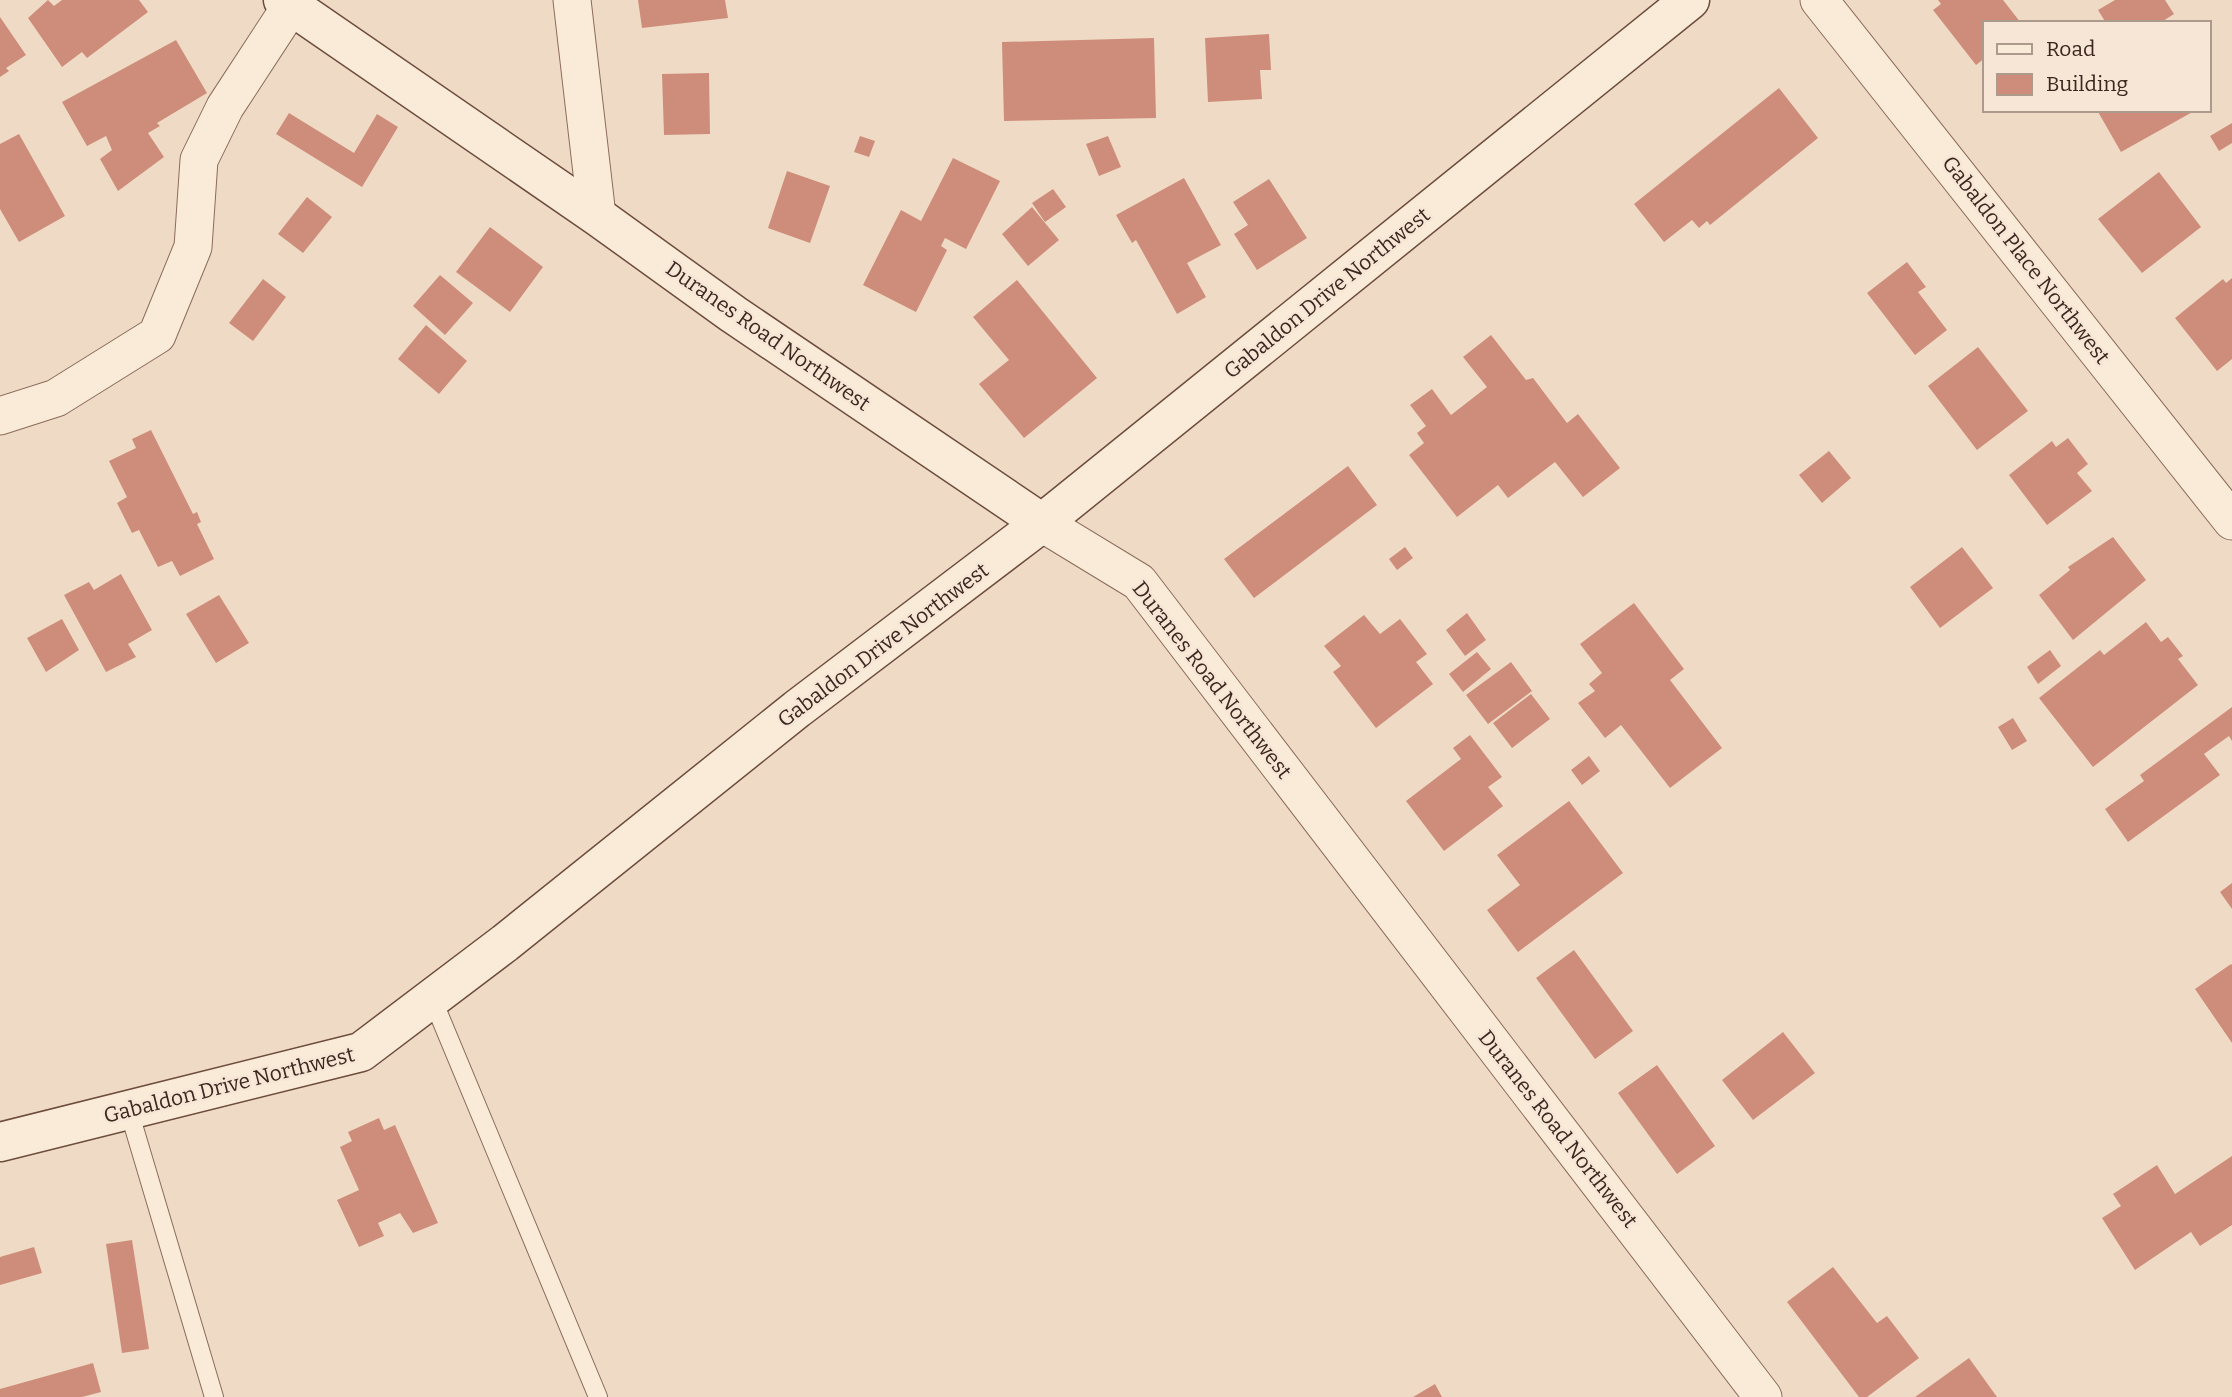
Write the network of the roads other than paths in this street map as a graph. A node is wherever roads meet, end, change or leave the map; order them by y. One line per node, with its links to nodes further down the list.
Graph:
1 (572, 0): 5 (street)
2 (1690, 0): 8 (street, Gabaldon Drive Northwest)
3 (1819, 0): 7 (street, Gabaldon Place Northwest)
4 (287, 3): 5 (street, Duranes Road Northwest); 6 (street)
5 (597, 216): 8 (street, Duranes Road Northwest)
6 (0, 416)
7 (2232, 521)
8 (1042, 523): 9 (street, Gabaldon Drive Northwest); 14 (street, Duranes Road Northwest)
9 (432, 998): 10 (street, Gabaldon Drive Northwest); 13 (lane)
10 (130, 1111): 11 (street, Gabaldon Drive Northwest); 12 (lane)
11 (0, 1142)
12 (214, 1397)
13 (598, 1397)
14 (1763, 1397)

